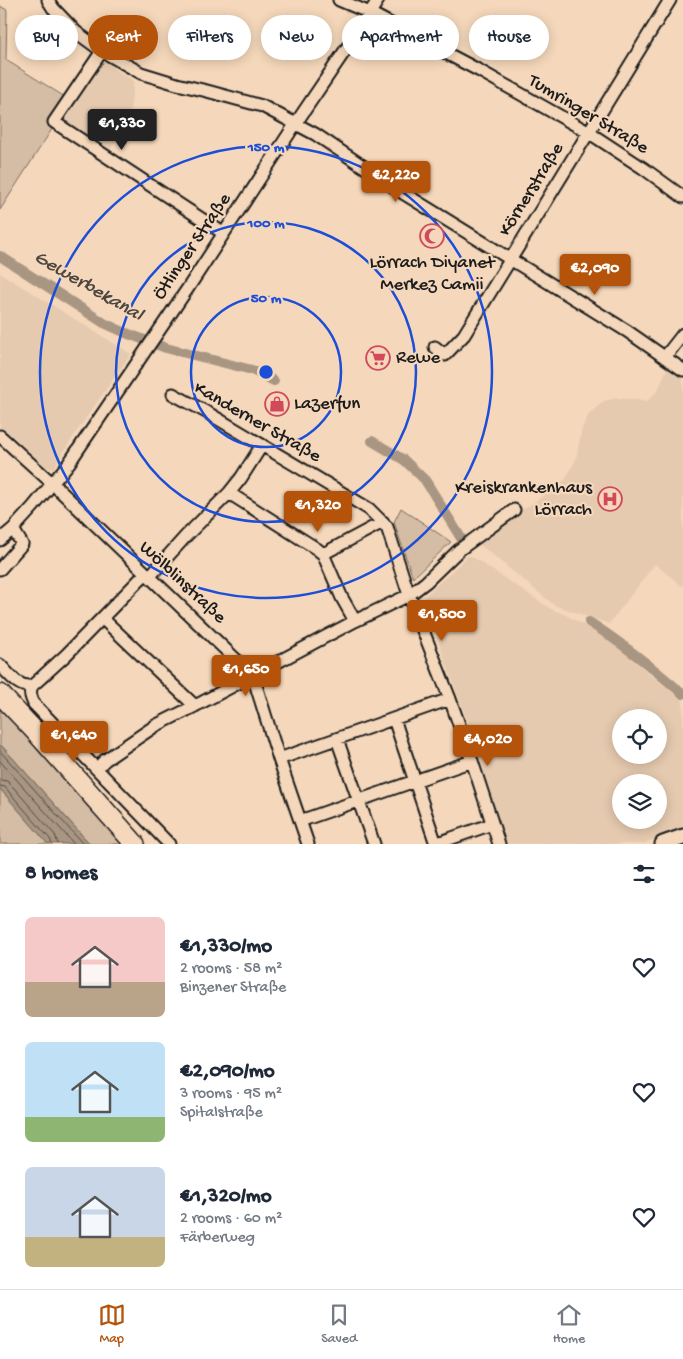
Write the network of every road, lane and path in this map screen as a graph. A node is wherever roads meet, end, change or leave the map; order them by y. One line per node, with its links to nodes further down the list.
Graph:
1 (48, 0): 6 (street)
2 (339, 0): 5 (street, Tumringer Straße)
3 (378, 0): 5 (street, Ötlinger Straße)
4 (670, 0): 10 (street, Körnerstraße)
5 (370, 13): 9 (street, Ötlinger Straße); 10 (street, Tumringer Straße)
6 (88, 41)
7 (97, 60): 12 (street)
8 (118, 60): 9 (street)
9 (296, 123): 12 (street, Ötlinger Straße); 13 (street)
10 (588, 132): 11 (street, Tumringer Straße); 13 (street, Körnerstraße)
11 (683, 198)
12 (224, 234): 21 (street, Ötlinger Straße)
13 (510, 259): 15 (street, Körnerstraße); 16 (street)
14 (683, 334): 16 (street)
15 (435, 348)
16 (665, 357): 17 (street)
17 (683, 370)
18 (173, 394): 20 (street, Kanderner Straße)
19 (0, 436): 21 (street, Wölblinstraße)
20 (262, 446): 22 (street); 24 (street, Kanderner Straße)
21 (53, 484): 25 (street, Ötlinger Straße); 29 (street, Wölblinstraße)
22 (229, 493): 27 (street); 29 (street)
23 (514, 510): 30 (street)
24 (383, 522): 27 (street); 30 (street, Kanderner Straße)
25 (13, 529): 26 (street, Ötlinger Straße); 28 (street)
26 (0, 540)
27 (323, 554): 32 (street)
28 (0, 569)
29 (148, 575): 31 (street); 34 (street, Wölblinstraße)
30 (409, 595): 32 (street); 37 (street, Kanderner Straße)
31 (102, 619): 35 (street); 38 (street)
32 (355, 622): 34 (street)
33 (0, 665): 35 (street)
34 (253, 676): 38 (street); 41 (street, Wölblinstraße)
35 (32, 686): 43 (street)
36 (0, 694): 49 (main road)
37 (450, 699): 39 (street); 42 (street, Kanderner Straße)
38 (195, 706): 43 (street)
39 (394, 719): 40 (street); 44 (street)
40 (338, 739): 41 (street); 45 (street)
41 (279, 759): 46 (street, Wölblinstraße)
42 (472, 762): 44 (street); 47 (street, Kanderner Straße)
43 (97, 768): 50 (street)
44 (415, 782): 45 (street); 53 (street)
45 (359, 800): 46 (street); 52 (street)
46 (300, 822): 51 (street, Wölblinstraße)
47 (492, 824): 53 (street); 54 (street, Kanderner Straße)
48 (683, 837): 55 (street)
49 (135, 844)
50 (169, 844)
51 (308, 844)
52 (374, 844)
53 (436, 844)
54 (499, 844)
55 (664, 844)

